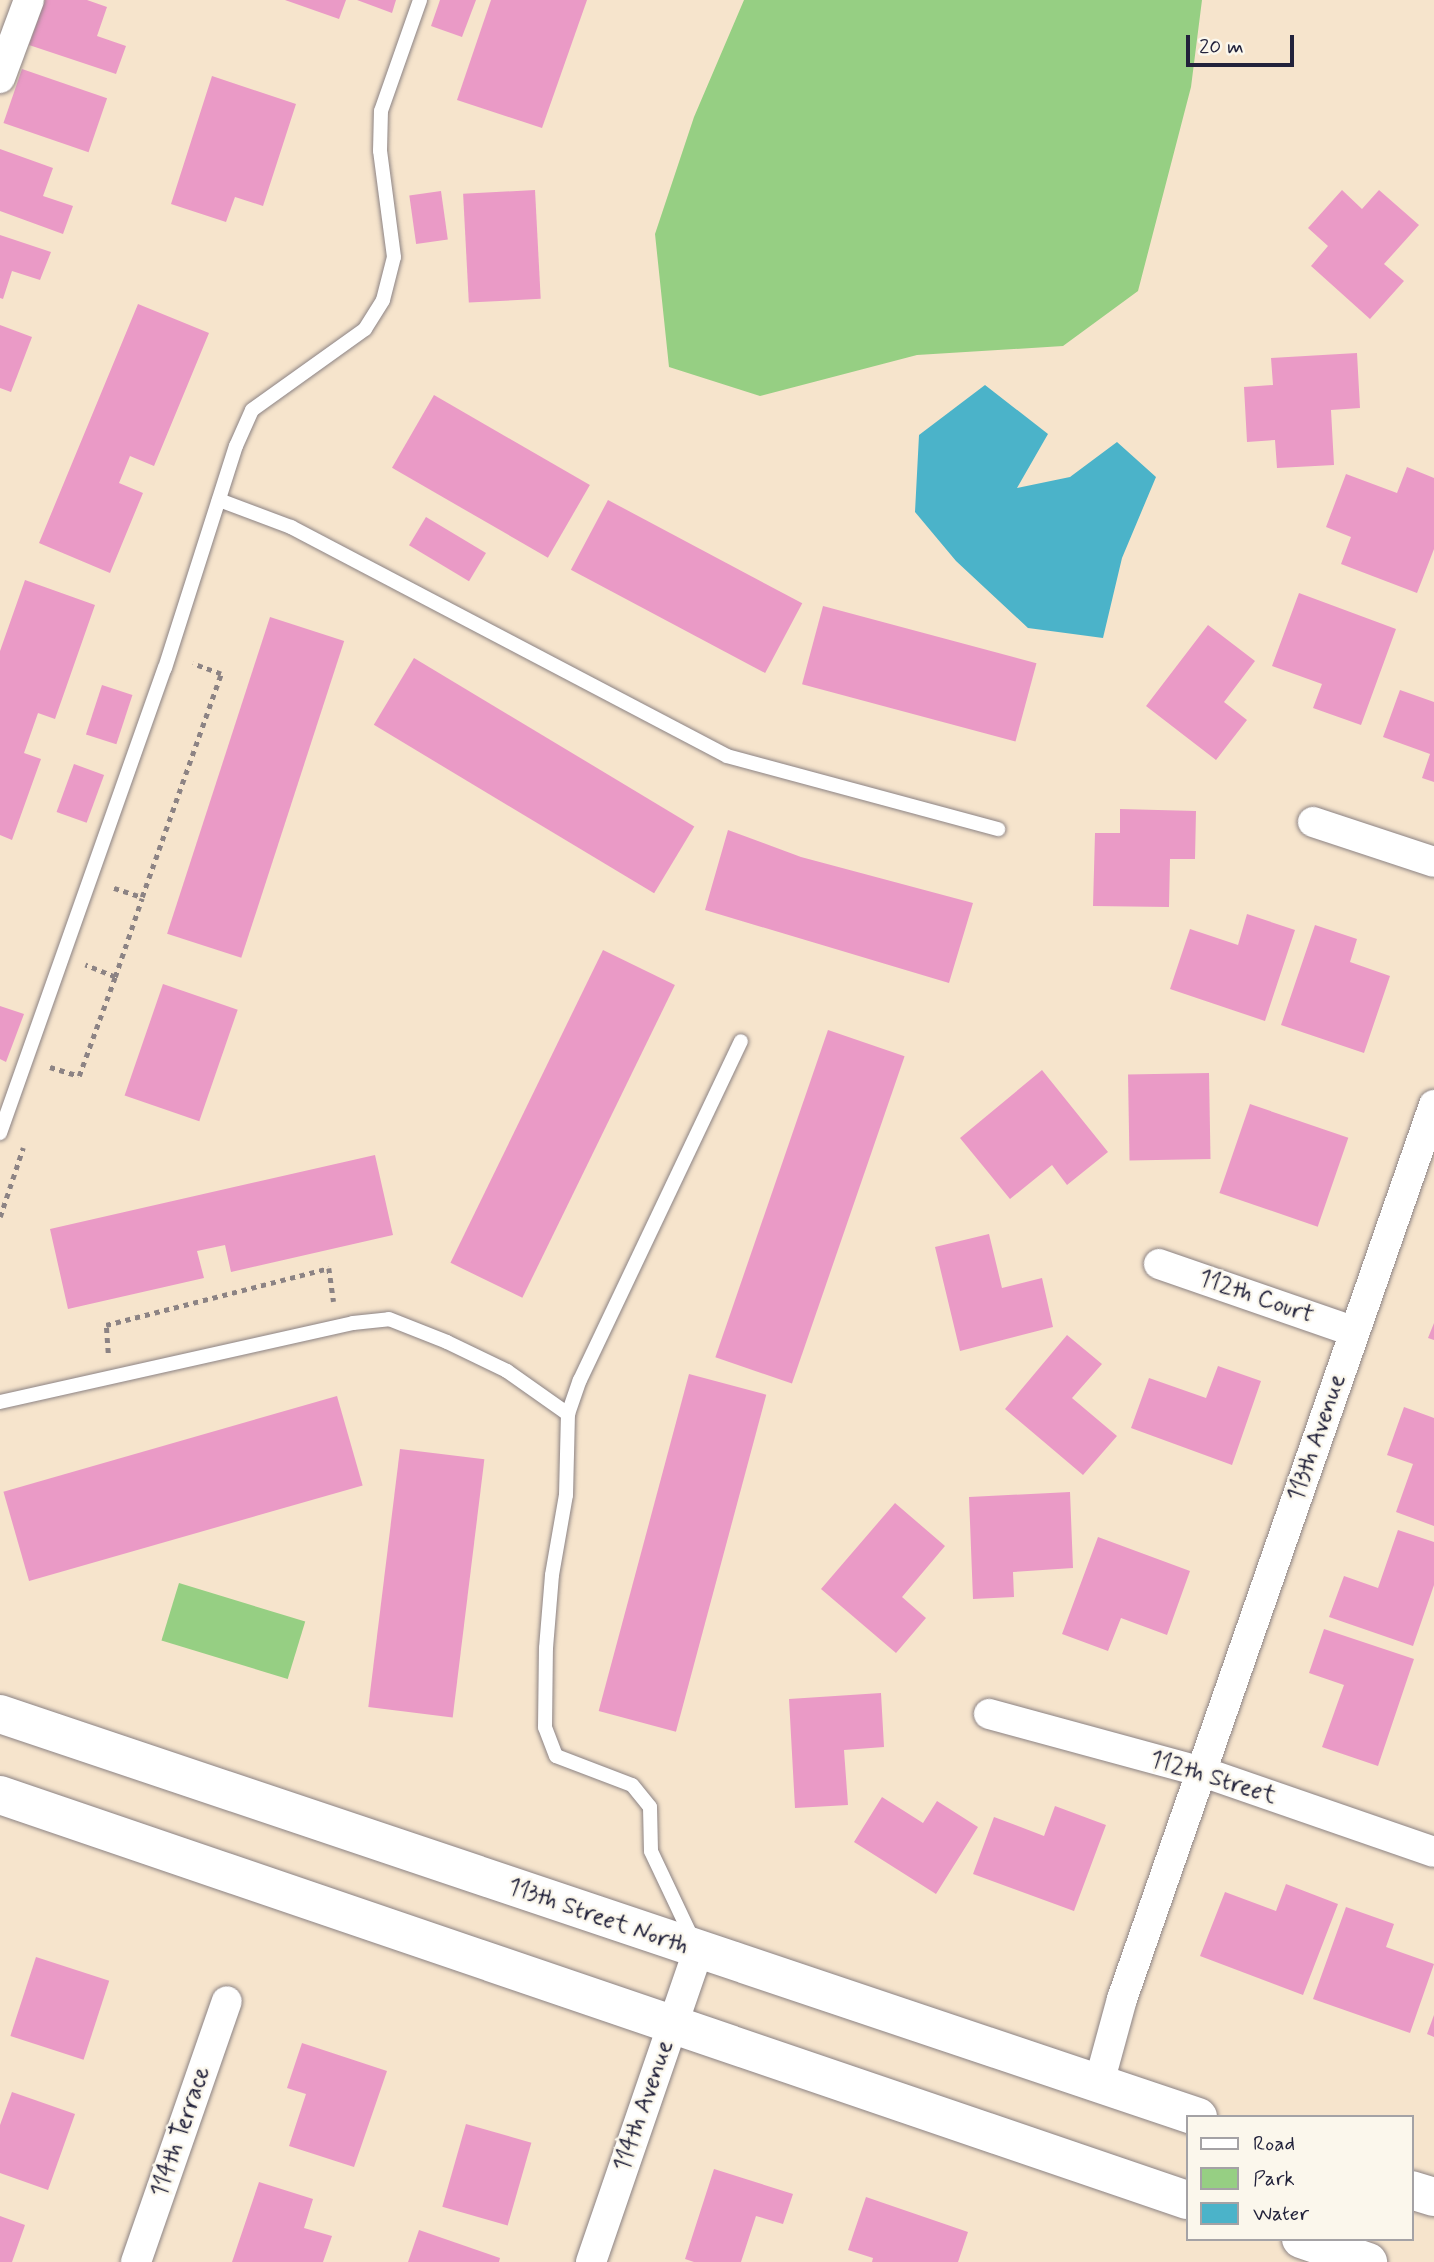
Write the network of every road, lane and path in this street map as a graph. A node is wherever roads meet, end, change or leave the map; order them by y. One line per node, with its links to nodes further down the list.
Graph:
1 (29, 0): 3 (street)
2 (420, 0): 4 (lane)
3 (0, 78)
4 (219, 500): 7 (lane); 16 (lane)
5 (191, 652): 9 (path)
6 (1313, 822): 8 (street)
7 (998, 829)
8 (1434, 862)
9 (142, 897): 10 (path); 12 (path)
10 (107, 900)
11 (89, 951): 12 (path)
12 (115, 976): 14 (path)
13 (741, 1041): 24 (lane)
14 (46, 1078)
15 (1434, 1105): 21 (street, 113th Avenue)
16 (0, 1133)
17 (25, 1141): 18 (path)
18 (0, 1217)
19 (1159, 1264): 21 (street, 112th Court)
20 (338, 1326): 22 (path); 23 (lane); 24 (lane)
21 (1353, 1331): 27 (street, 113th Avenue)
22 (108, 1357)
23 (0, 1402)
24 (568, 1414): 30 (lane)
25 (0, 1714): 30 (main road, 113th Street North)
26 (989, 1714): 27 (street, 112th Street)
27 (1202, 1772): 29 (street, 112th Street); 33 (street, 113th Avenue)
28 (0, 1795): 32 (main road)
29 (1434, 1852)
30 (698, 1951): 32 (street, 114th Avenue); 33 (main road, 113th Street North)
31 (227, 2001): 39 (street, 114th Terrace)
32 (673, 2024): 37 (main road); 40 (street, 114th Avenue)
33 (1099, 2083): 34 (main road, 113th Street North)
34 (1192, 2115)
35 (1413, 2191): 36 (main road)
36 (1434, 2197)
37 (1186, 2200)
38 (1307, 2241): 41 (main road)
39 (136, 2262)
40 (591, 2262)
41 (1368, 2262)

